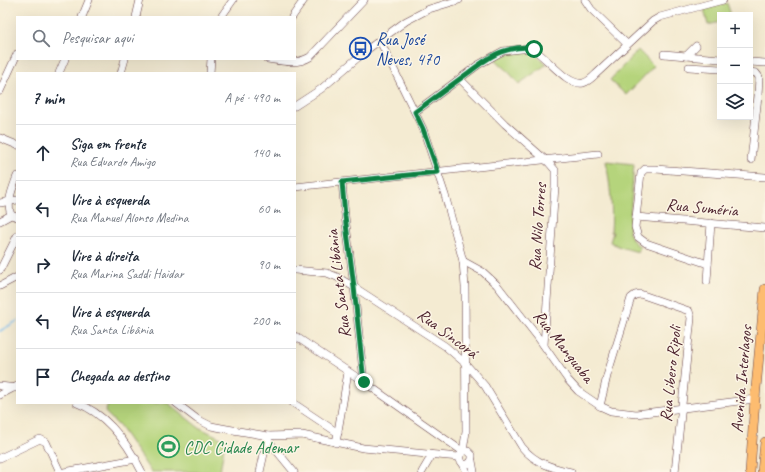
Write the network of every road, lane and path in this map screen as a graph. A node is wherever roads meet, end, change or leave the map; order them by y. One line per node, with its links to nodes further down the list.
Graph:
1 (89, 0): 10 (street)
2 (140, 0): 11 (street)
3 (233, 0): 12 (street)
4 (304, 0): 13 (street)
5 (364, 0): 24 (street)
6 (459, 0): 9 (street)
7 (585, 0): 15 (street)
8 (723, 0): 15 (street)
9 (435, 3): 14 (street)
10 (82, 16)
11 (136, 16)
12 (222, 16)
13 (293, 16)
14 (380, 41): 36 (street); 37 (street)
15 (627, 44): 33 (street)
16 (696, 46): 19 (street)
17 (664, 54): 19 (street)
18 (16, 56): 34 (street)
19 (686, 56): 20 (street)
20 (717, 59)
21 (65, 60): 29 (street)
22 (125, 60): 30 (street)
23 (211, 60): 31 (street)
24 (277, 60)
25 (753, 62): 26 (street)
26 (765, 63)
27 (689, 66): 28 (street)
28 (717, 69)
29 (59, 72)
30 (121, 72)
31 (210, 72)
32 (753, 72): 35 (street)
33 (460, 79): 37 (street); 41 (street, Rua Nilo Torres)
34 (0, 91)
35 (762, 97): 42 (street)
36 (296, 105)
37 (415, 112): 43 (street)
38 (0, 138): 39 (street)
39 (16, 145)
40 (598, 154): 41 (street)
41 (546, 160): 43 (street); 67 (street, Rua Nilo Torres)
42 (752, 160)
43 (438, 172): 46 (street); 57 (street)
44 (765, 176): 52 (street)
45 (16, 179): 49 (street)
46 (342, 182): 47 (street); 64 (street, Rua Santa Libânia)
47 (296, 187)
48 (16, 200): 49 (street)
49 (9, 202): 50 (street); 51 (street)
50 (0, 203)
51 (14, 216): 53 (street)
52 (636, 217): 54 (street, Rua Suméria); 58 (street)
53 (0, 221)
54 (711, 224): 55 (street, Rua Suméria); 58 (street)
55 (765, 228)
56 (16, 238): 59 (street)
57 (463, 261): 67 (street, Rua Manguaba); 69 (street)
58 (708, 264): 62 (street)
59 (0, 270)
60 (296, 270): 64 (street, Rua Sincorá)
61 (16, 278): 63 (street)
62 (708, 281)
63 (0, 286)
64 (354, 287): 69 (street, Rua Sincorá); 71 (street, Rua Santa Libânia)
65 (765, 289): 68 (main road, Avenida Interlagos)
66 (296, 337): 70 (street)
67 (544, 346): 79 (street, Rua Manguaba)
68 (762, 360): 75 (main road, Avenida Interlagos)
69 (465, 363): 81 (street); 101 (street, Rua Sincorá)
70 (348, 372): 71 (street); 82 (street)
71 (364, 382): 88 (street)
72 (0, 386): 73 (street)
73 (16, 387): 74 (street)
74 (0, 395)
75 (755, 400): 80 (street, Rua Manguaba); 103 (main road, Avenida Interlagos)
76 (80, 404): 90 (street)
77 (177, 404): 83 (street)
78 (294, 404): 82 (street)
79 (600, 406): 80 (street, Rua Manguaba); 80 (street, Rua Libero Ripoli)
80 (682, 408): 102 (street, Rua Libero Ripoli)
81 (466, 432): 86 (street); 88 (street)
82 (338, 433): 85 (street)
83 (268, 437): 85 (street); 96 (street); 97 (street)
84 (765, 442): 104 (main road, Avenida Interlagos)
85 (336, 443): 87 (street)
86 (471, 452): 88 (street); 91 (street)
87 (432, 455): 88 (street); 98 (street)
88 (461, 457): 91 (street); 99 (street)
89 (0, 458): 93 (street)
90 (136, 459): 92 (street); 95 (street)
91 (472, 461): 100 (street)
92 (89, 470): 94 (street)
93 (60, 472)
94 (64, 472)
95 (142, 472)
96 (260, 472)
97 (294, 472)
98 (422, 472)
99 (467, 472)
100 (474, 472)
101 (571, 472)
102 (675, 472)
103 (750, 472)
104 (762, 472)

